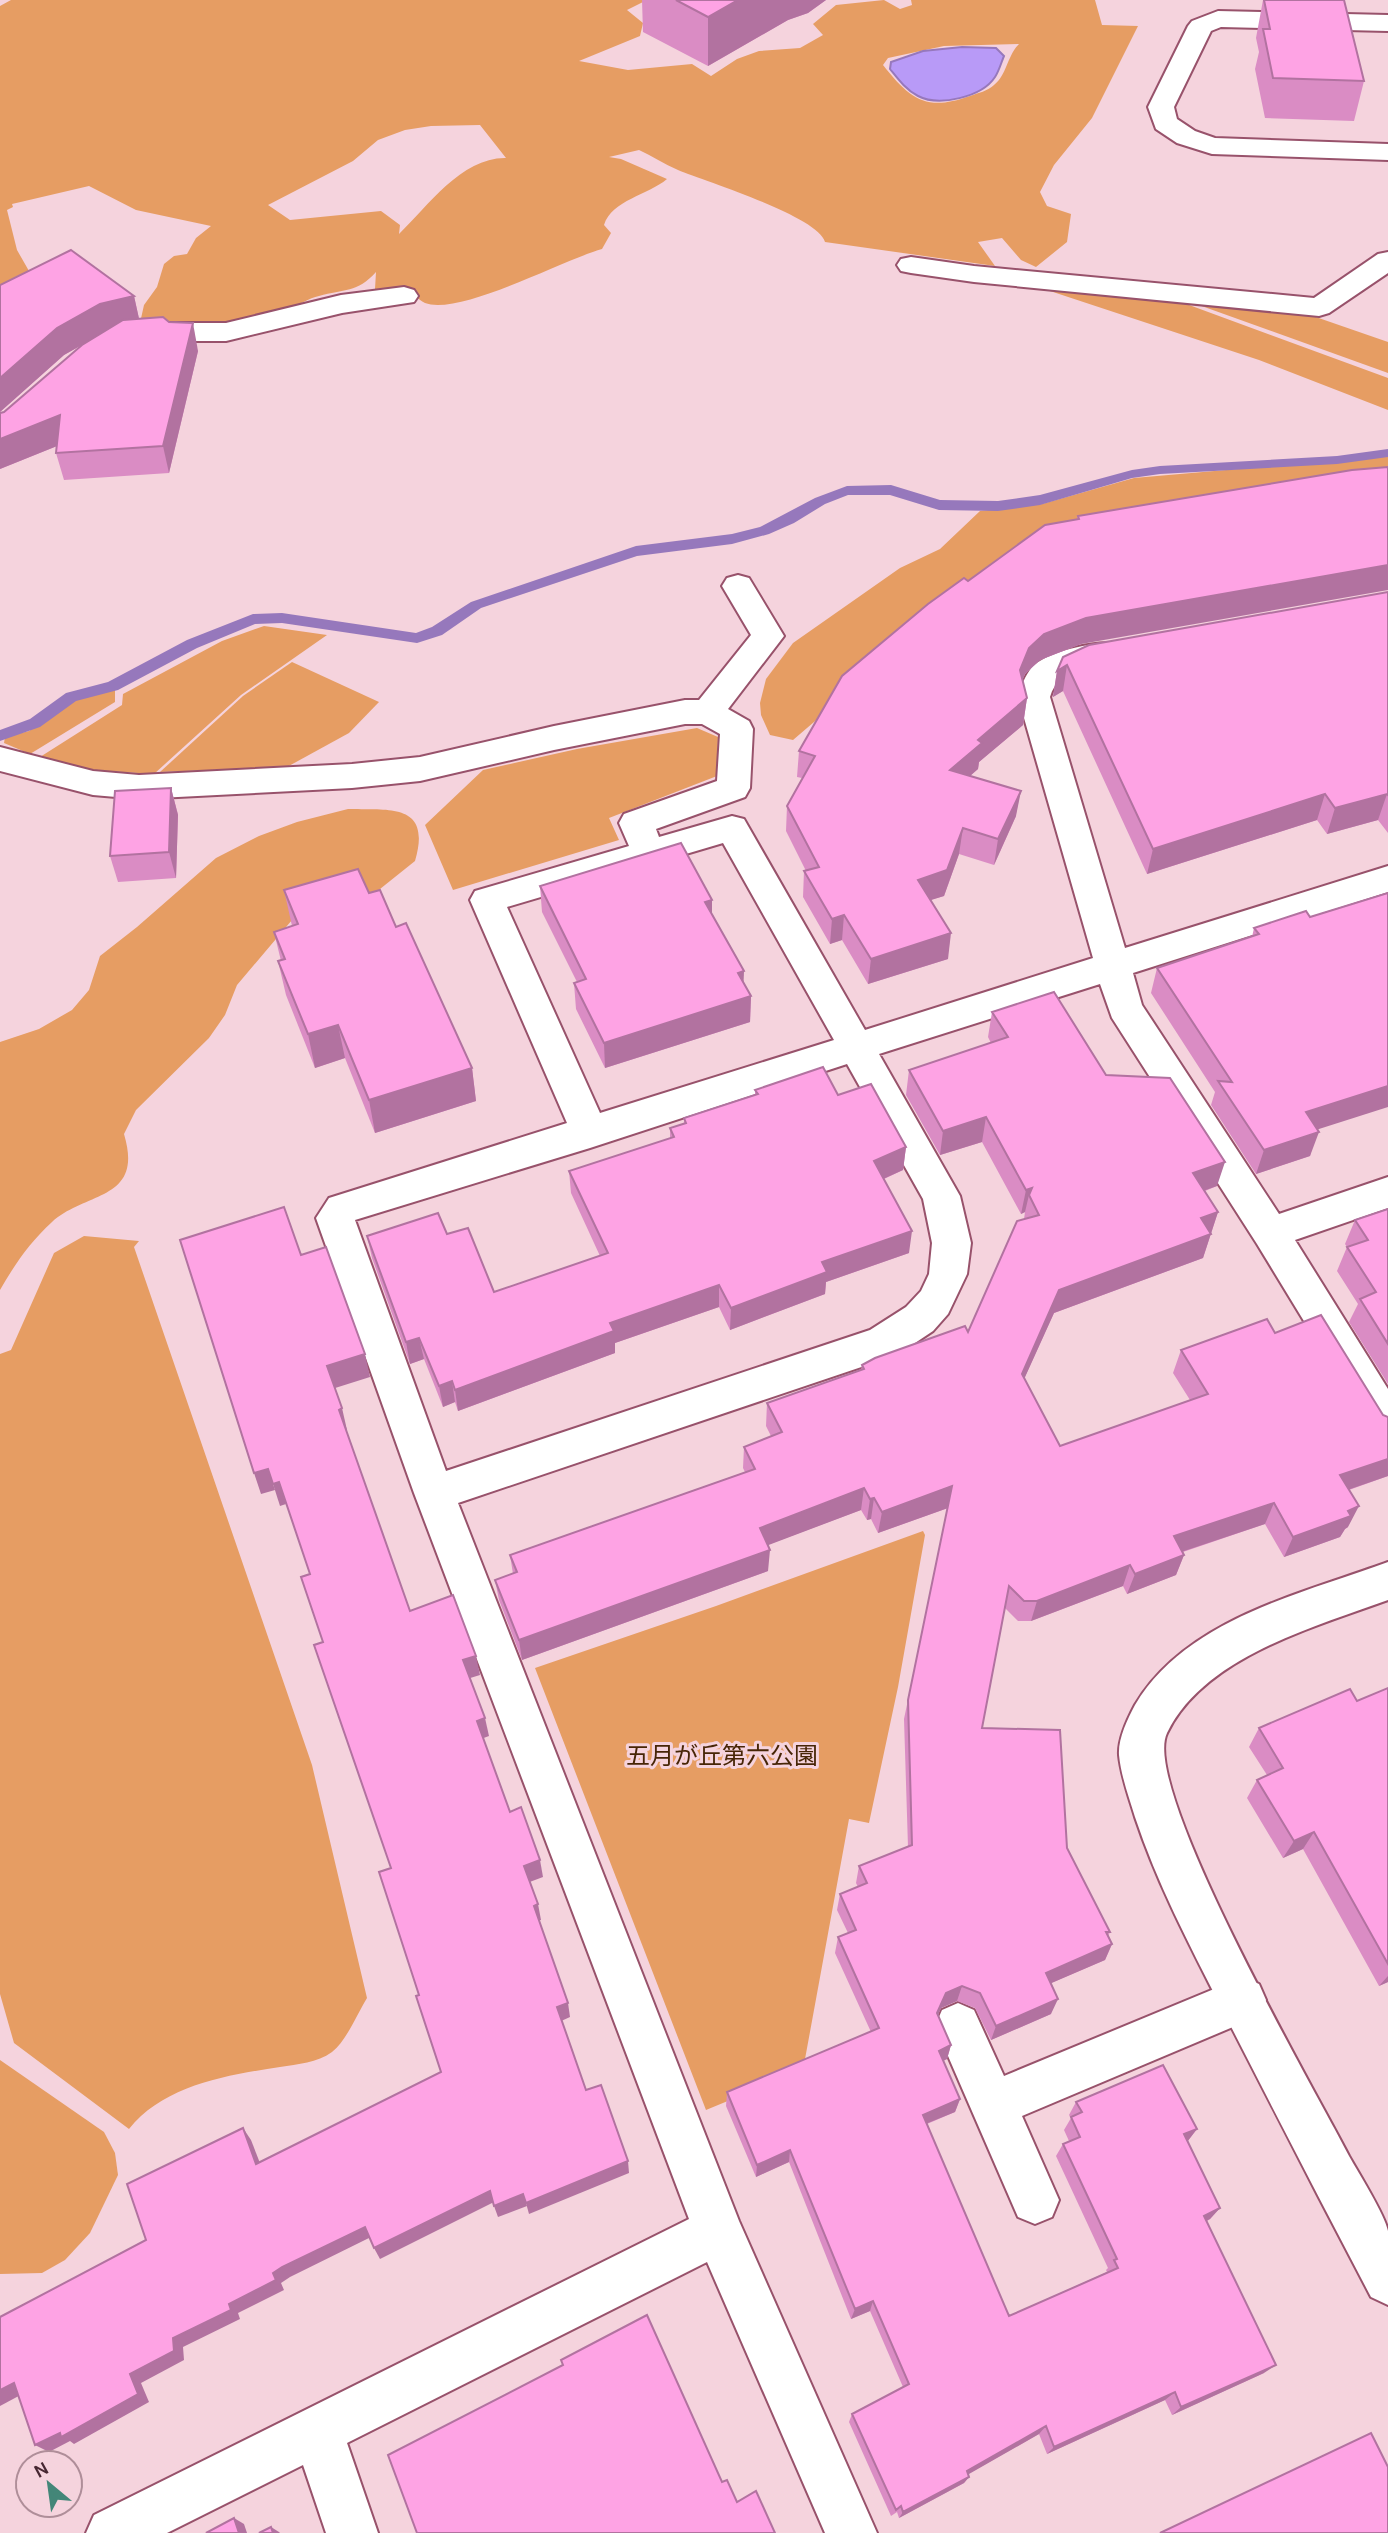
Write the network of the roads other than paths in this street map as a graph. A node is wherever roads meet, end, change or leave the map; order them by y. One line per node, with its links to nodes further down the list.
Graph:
1 (1388, 23): 2 (street)
2 (1388, 152)
3 (1388, 260): 4 (street)
4 (911, 265)
5 (404, 296): 6 (street)
6 (114, 341)
7 (738, 586): 9 (street)
8 (1136, 649): 13 (street)
9 (708, 712): 10 (street); 11 (street)
10 (0, 760)
11 (649, 852): 14 (street); 15 (street)
12 (1388, 879): 13 (street)
13 (1111, 967): 14 (street); 17 (street)
14 (858, 1048): 15 (street); 19 (street)
15 (590, 1133): 19 (street)
16 (1388, 1192): 17 (street)
17 (1270, 1233): 18 (street)
18 (1388, 1424)
19 (434, 1493): 25 (street)
20 (1388, 1581): 21 (street)
21 (1242, 2000): 23 (street); 26 (street)
22 (958, 2026): 23 (street)
23 (993, 2105): 24 (street)
24 (1035, 2200)
25 (718, 2231): 27 (street); 30 (street)
26 (1388, 2280)
27 (317, 2431): 28 (street); 29 (street)
28 (112, 2533)
29 (352, 2533)
30 (851, 2533)

